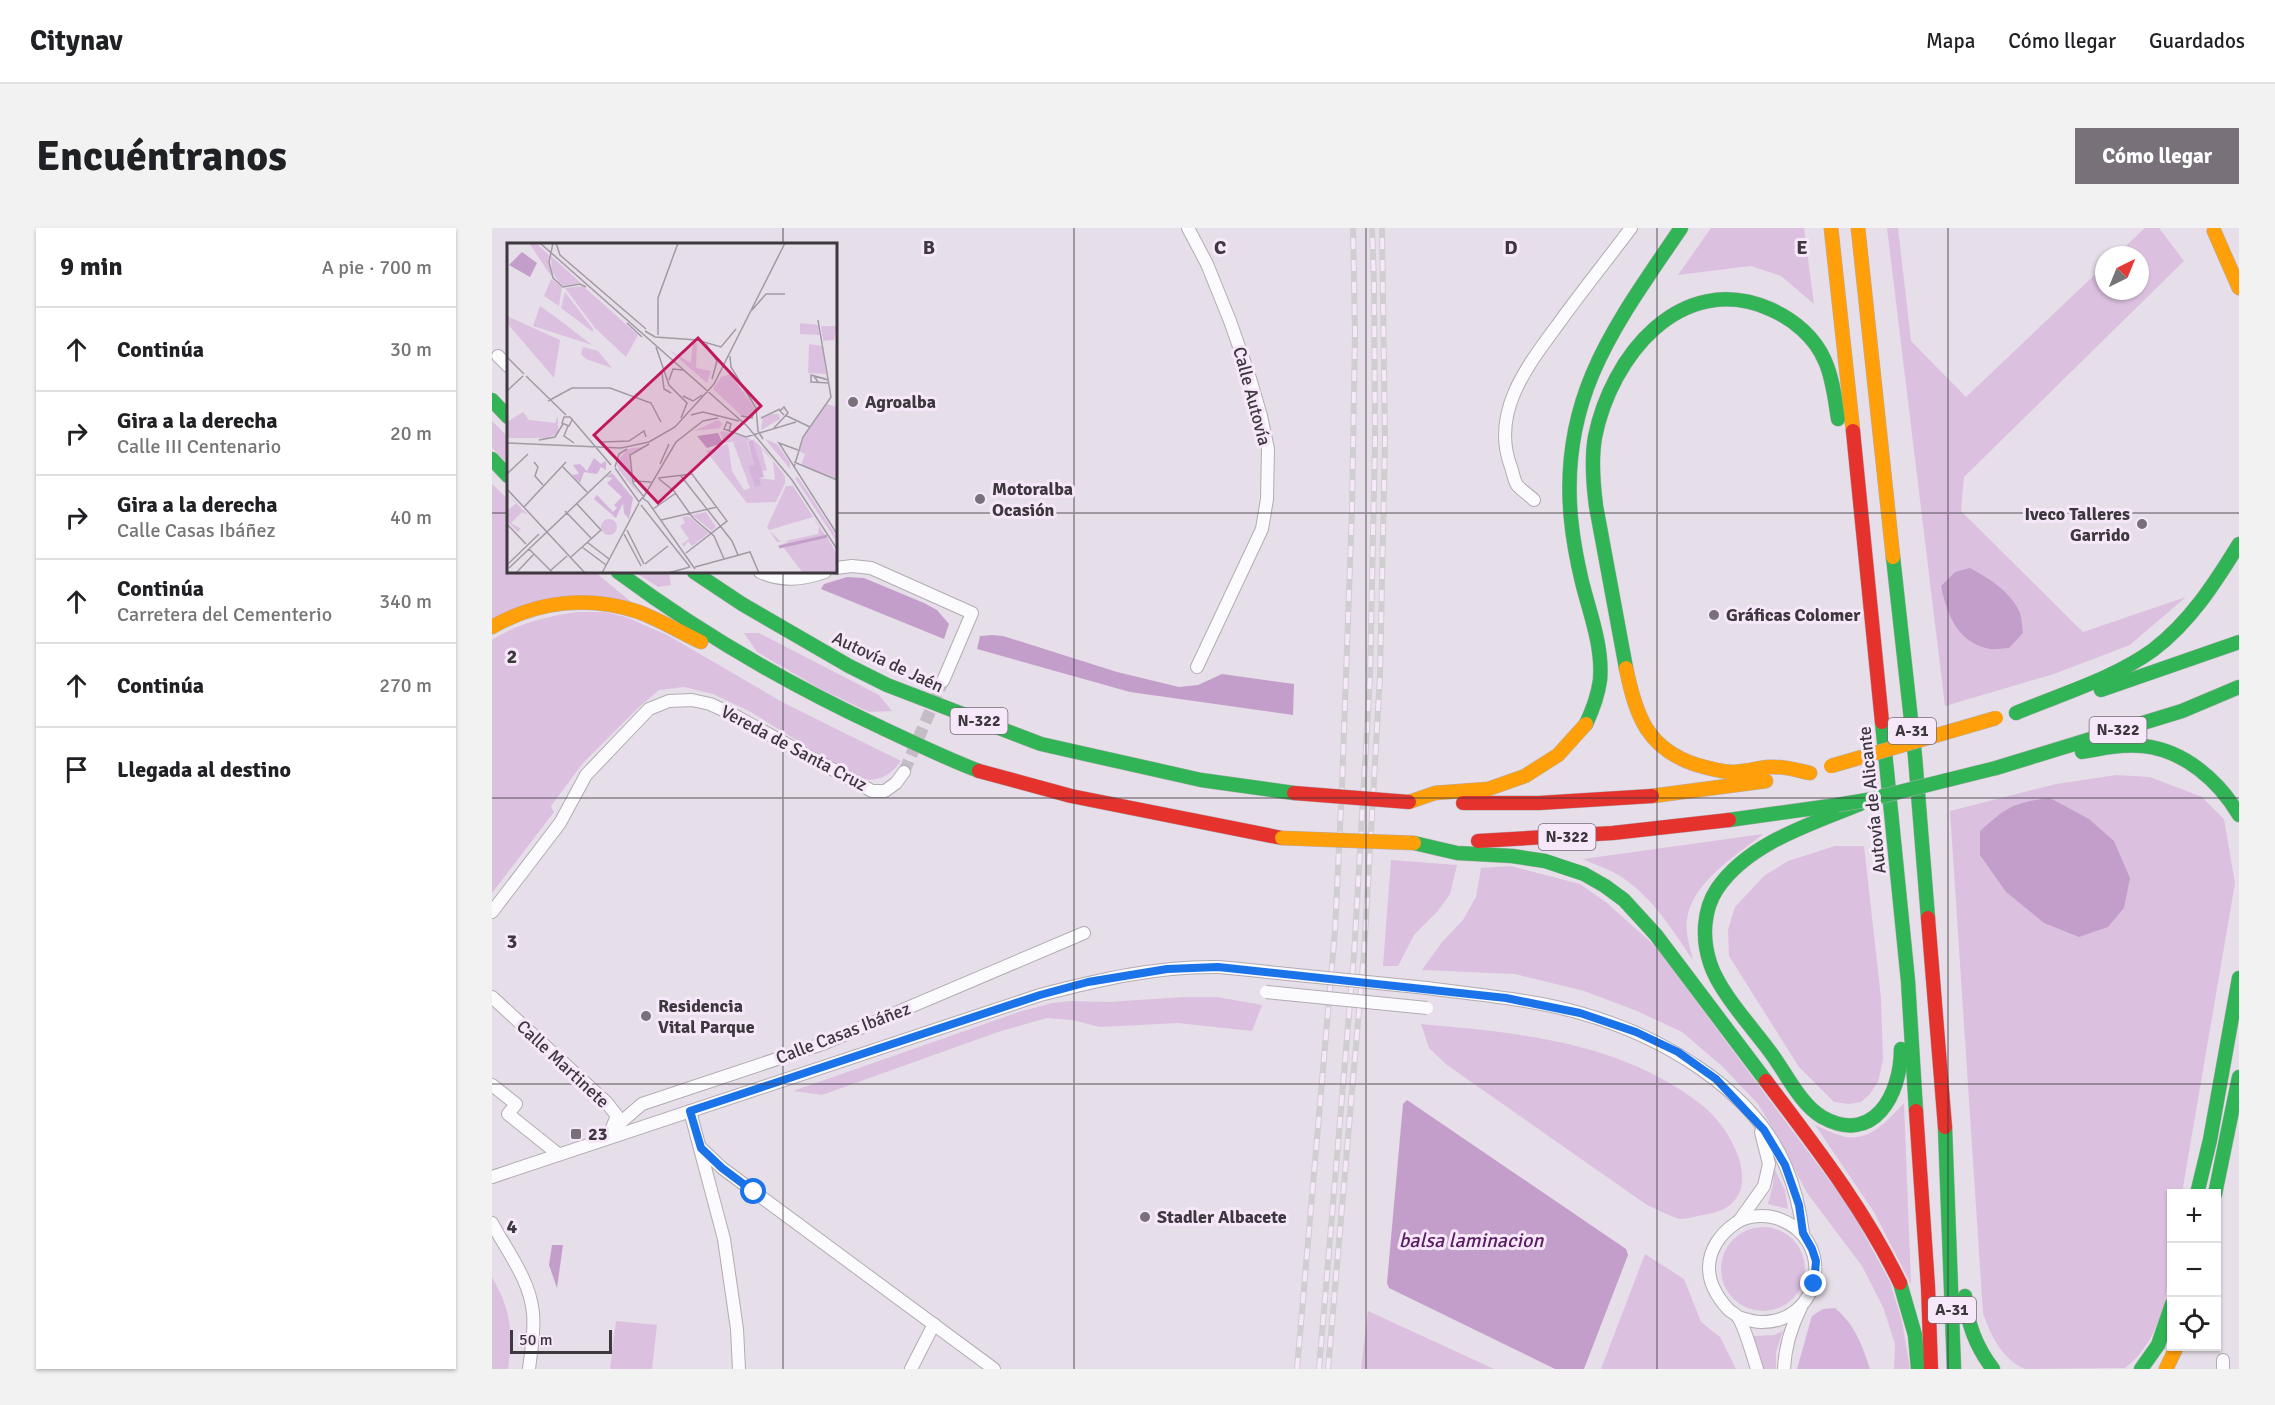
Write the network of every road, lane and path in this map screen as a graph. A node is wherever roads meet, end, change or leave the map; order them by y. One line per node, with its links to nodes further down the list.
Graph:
1 (1188, 228): 25 (street, Calle Autovía)
2 (1631, 228): 15 (street)
3 (1681, 228): 34 (highway)
4 (1831, 228): 16 (highway, Autovía de Alicante / A-31)
5 (1858, 228): 57 (highway, A-31)
6 (2212, 230): 7 (highway); 8 (highway)
7 (2239, 264)
8 (2239, 288)
9 (498, 356): 10 (street)
10 (507, 365)
11 (492, 400): 12 (highway)
12 (507, 416)
13 (492, 459): 14 (highway)
14 (507, 475)
15 (1534, 500)
16 (1862, 517): 32 (highway); 40 (highway, Autovía de Alicante / A-31)
17 (2239, 544): 29 (highway)
18 (837, 568): 26 (street)
19 (619, 573): 28 (highway, N-322)
20 (696, 573): 34 (highway, Autovía de Jaén / N-322, bridge)
21 (762, 573): 22 (street)
22 (822, 573)
23 (492, 627): 28 (highway)
24 (2239, 642): 29 (highway, N-322)
25 (1197, 667)
26 (943, 681)
27 (2239, 687): 30 (highway, N-322)
28 (818, 699): 36 (highway, N-322, bridge)
29 (2016, 713): 32 (highway, N-322, bridge)
30 (2031, 756): 33 (highway, N-322, bridge); 35 (highway)
31 (904, 772): 37 (street, Vereda de Santa Cruz)
32 (1810, 773): 34 (highway, N-322)
33 (1867, 800): 36 (highway, N-322, bridge); 40 (highway)
34 (1409, 802)
35 (2239, 814)
36 (1414, 843): 69 (highway)
37 (492, 912)
38 (1084, 933): 48 (street, Calle Casas Ibáñez)
39 (2239, 978): 52 (highway)
40 (1908, 981): 70 (highway, Autovía de Alicante / A-31)
41 (1266, 992): 43 (street, bridge)
42 (492, 997): 48 (street, Calle Martinete)
43 (1427, 1008)
44 (2239, 1077): 53 (highway)
45 (492, 1085): 50 (street)
46 (690, 1111): 47 (street, Calle Casas Ibáñez, bridge); 48 (street, Calle Casas Ibáñez); 49 (street)
47 (1762, 1127): 54 (street); 56 (street, Calle Casas Ibáñez)
48 (609, 1137): 50 (street, Calle Casas Ibáñez)
49 (701, 1148): 61 (street); 64 (street)
50 (558, 1154): 51 (street, Calle Casas Ibáñez)
51 (492, 1177)
52 (2198, 1189)
53 (2216, 1189)
54 (1739, 1221): 56 (street); 59 (street)
55 (492, 1223): 63 (street)
56 (1803, 1233): 58 (street)
57 (1951, 1250): 71 (highway, A-31); 72 (highway)
58 (1803, 1304): 59 (street); 68 (street)
59 (1738, 1317): 67 (street)
60 (2167, 1319): 73 (highway)
61 (933, 1324): 65 (street); 66 (street)
62 (2175, 1351): 74 (highway)
63 (529, 1369)
64 (739, 1369)
65 (911, 1369)
66 (994, 1369)
67 (1757, 1369)
68 (1784, 1369)
69 (1918, 1369)
70 (1931, 1369)
71 (1954, 1369)
72 (1993, 1369)
73 (2141, 1369)
74 (2166, 1369)

